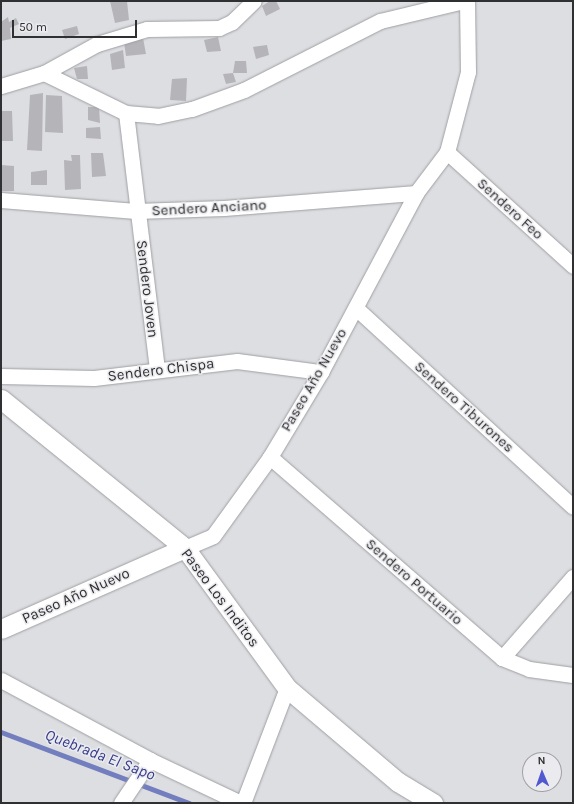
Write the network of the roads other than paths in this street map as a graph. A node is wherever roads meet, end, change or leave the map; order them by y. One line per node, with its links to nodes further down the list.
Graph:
1 (254, 1): 4 (street)
2 (463, 1): 6 (street)
3 (467, 1): 7 (street, Paseo Año Nuevo)
4 (44, 73): 5 (street); 6 (street)
5 (1, 86)
6 (126, 113): 10 (street, Sendero Joven)
7 (447, 152): 8 (street, Paseo Año Nuevo); 11 (street, Sendero Feo)
8 (416, 193): 10 (street, Sendero Anciano); 12 (street, Paseo Año Nuevo)
9 (1, 200): 10 (street, Sendero Anciano)
10 (136, 211): 13 (street, Sendero Joven)
11 (573, 266)
12 (356, 308): 14 (street, Paseo Año Nuevo); 18 (street, Sendero Tiburones)
13 (157, 370): 14 (street, Sendero Chispa); 15 (street, Sendero Chispa)
14 (321, 372): 17 (street, Paseo Año Nuevo)
15 (1, 376)
16 (1, 399): 19 (street, Paseo Los Inditos)
17 (270, 457): 19 (street, Paseo Año Nuevo); 22 (street, Sendero Portuario)
18 (573, 507)
19 (185, 548): 21 (street, Paseo Año Nuevo); 25 (street, Paseo Los Inditos)
20 (573, 577): 22 (street)
21 (1, 629)
22 (502, 658): 23 (street, Sendero Portuario)
23 (573, 675)
24 (2, 685): 26 (street)
25 (287, 688): 28 (street); 29 (street, Paseo Los Inditos)
26 (150, 760): 27 (street); 28 (street)
27 (121, 803)
28 (242, 803)
29 (433, 803)

